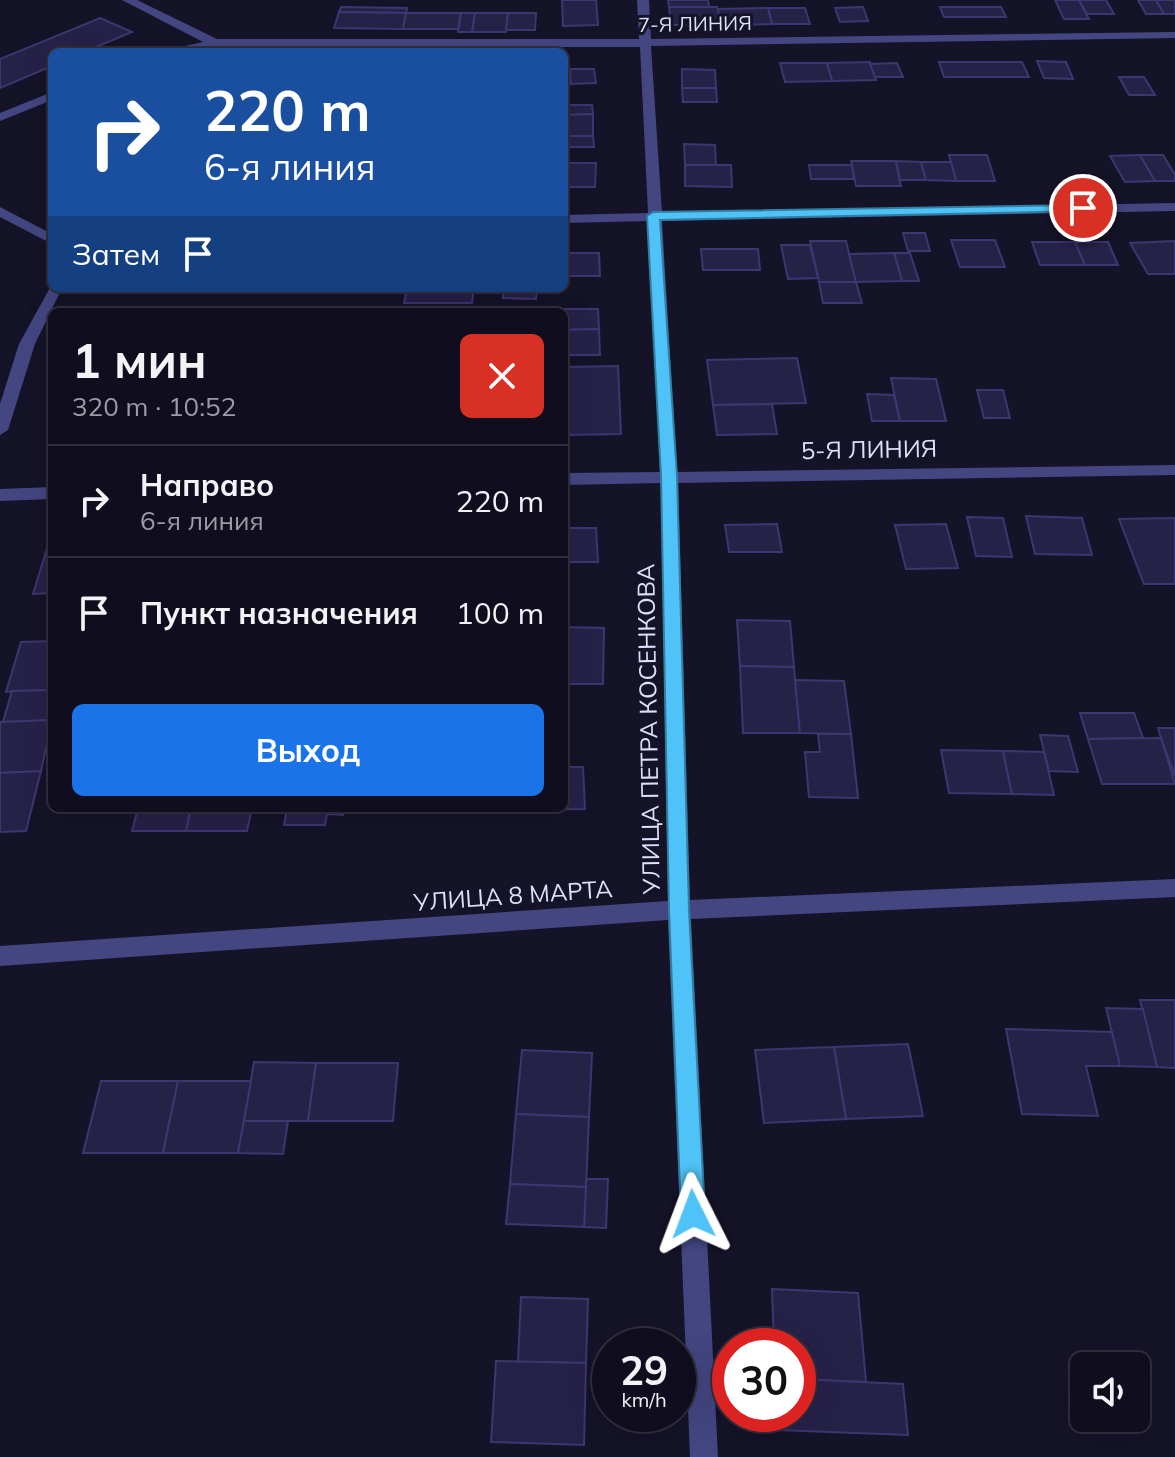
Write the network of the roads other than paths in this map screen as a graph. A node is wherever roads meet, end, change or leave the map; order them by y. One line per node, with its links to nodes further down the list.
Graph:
1 (128, 0): 4 (street)
2 (643, 0): 5 (street, УЛИЦА ПЕТРА КОСЕНКОВА)
3 (1175, 35): 5 (street, 7-Я ЛИНИЯ)
4 (215, 43): 5 (street, 7-Я ЛИНИЯ); 6 (street, 7-Я ЛИНИЯ)
5 (647, 43): 11 (street, УЛИЦА ПЕТРА КОСЕНКОВА)
6 (187, 48)
7 (48, 97): 8 (street)
8 (4, 112)
9 (1175, 207): 11 (street)
10 (0, 211): 13 (street)
11 (653, 216): 12 (street); 17 (street, УЛИЦА ПЕТРА КОСЕНКОВА)
12 (568, 219)
13 (48, 238)
14 (53, 292): 15 (street)
15 (0, 430)
16 (1175, 470): 17 (street, 5-Я ЛИНИЯ)
17 (669, 476): 18 (street, 5-Я ЛИНИЯ); 22 (street, УЛИЦА ПЕТРА КОСЕНКОВА)
18 (568, 479)
19 (48, 493): 20 (street)
20 (0, 495)
21 (1175, 888): 22 (street, УЛИЦА 8 МАРТА)
22 (679, 910): 23 (street, УЛИЦА 8 МАРТА); 24 (street, УЛИЦА ПЕТРА КОСЕНКОВА)
23 (0, 956)
24 (704, 1457)

